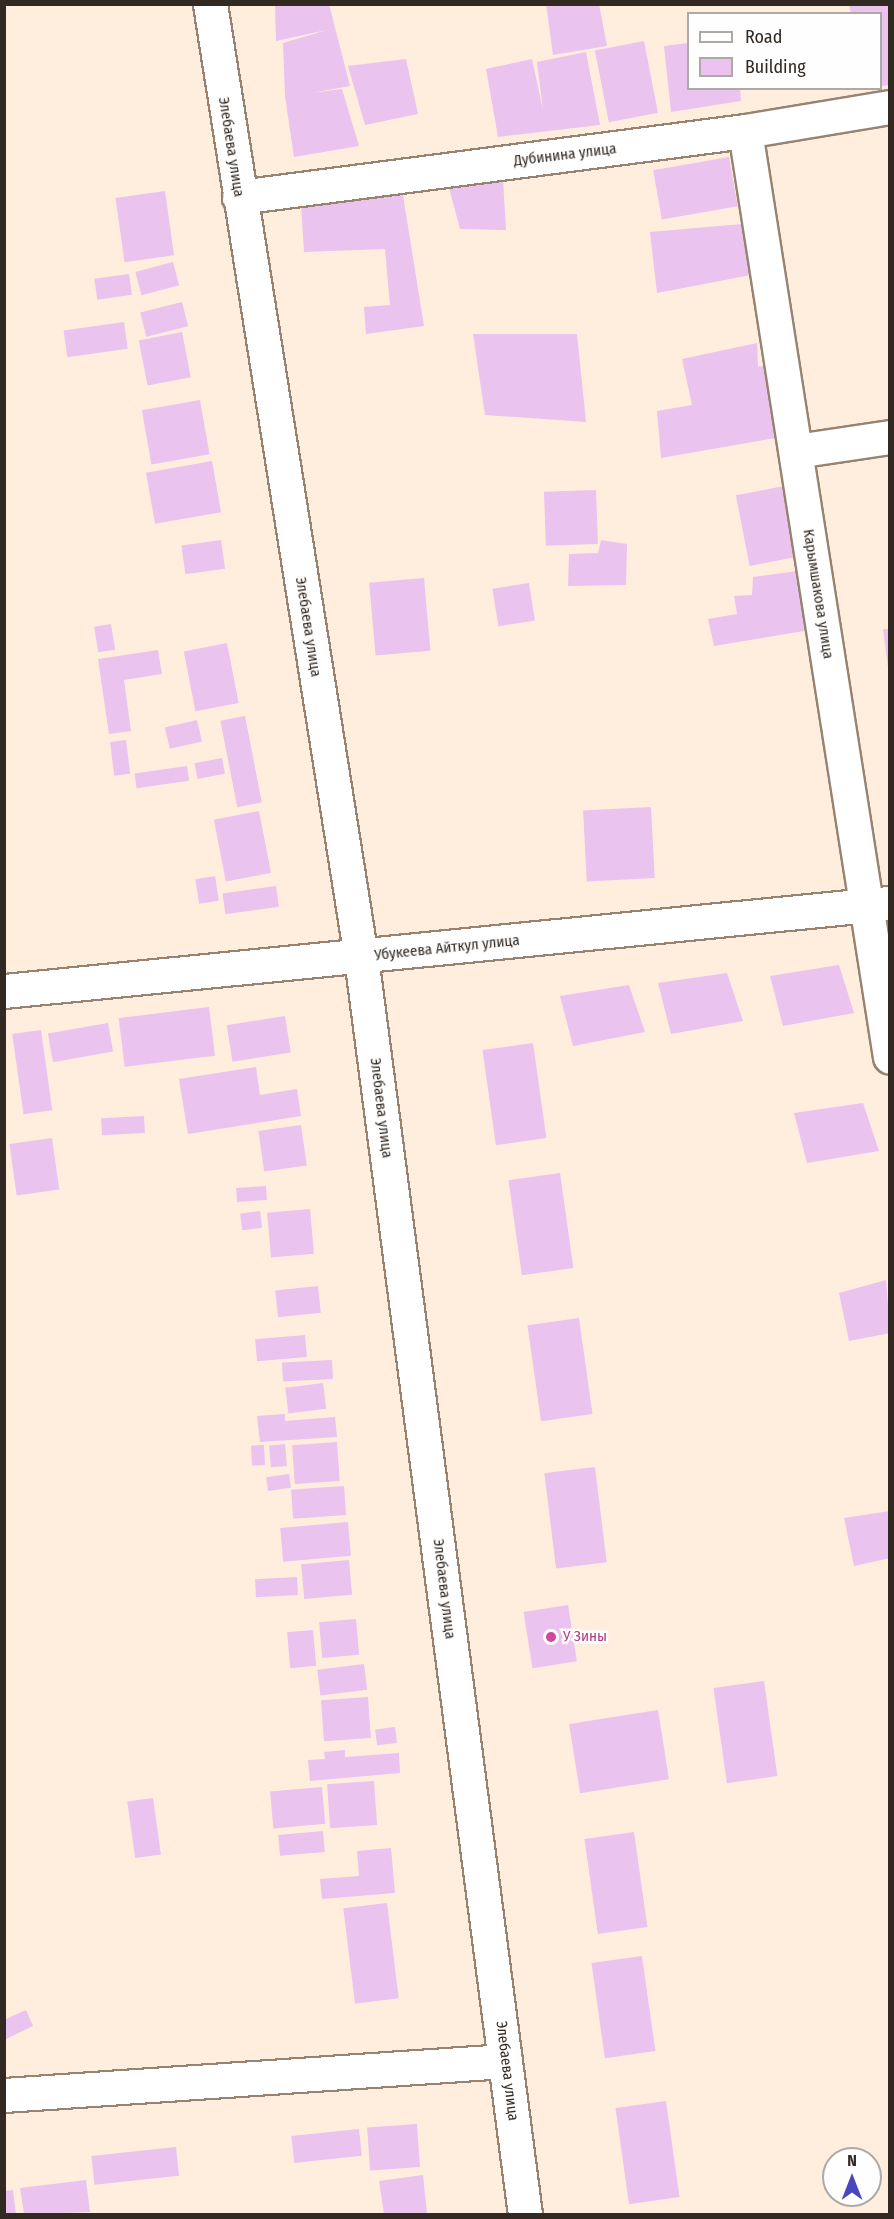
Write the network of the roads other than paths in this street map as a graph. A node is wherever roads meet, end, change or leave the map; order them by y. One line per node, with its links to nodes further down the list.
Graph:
1 (210, 4): 4 (street, Элебаева улица)
2 (890, 107): 3 (street, Дубинина улица)
3 (745, 131): 4 (street, Дубинина улица); 6 (street, Карымшакова улица)
4 (239, 197): 8 (street, Элебаева улица)
5 (890, 437): 6 (street)
6 (796, 451): 7 (street, Карымшакова улица)
7 (878, 905): 8 (street, Убукеева Айткул улица); 10 (street, Карымшакова улица)
8 (361, 957): 9 (street, Убукеева Айткул улица); 11 (street, Элебаева улица)
9 (4, 991)
10 (890, 1057)
11 (505, 2061): 12 (street); 13 (street, Элебаева улица)
12 (4, 2096)
13 (525, 2214)

